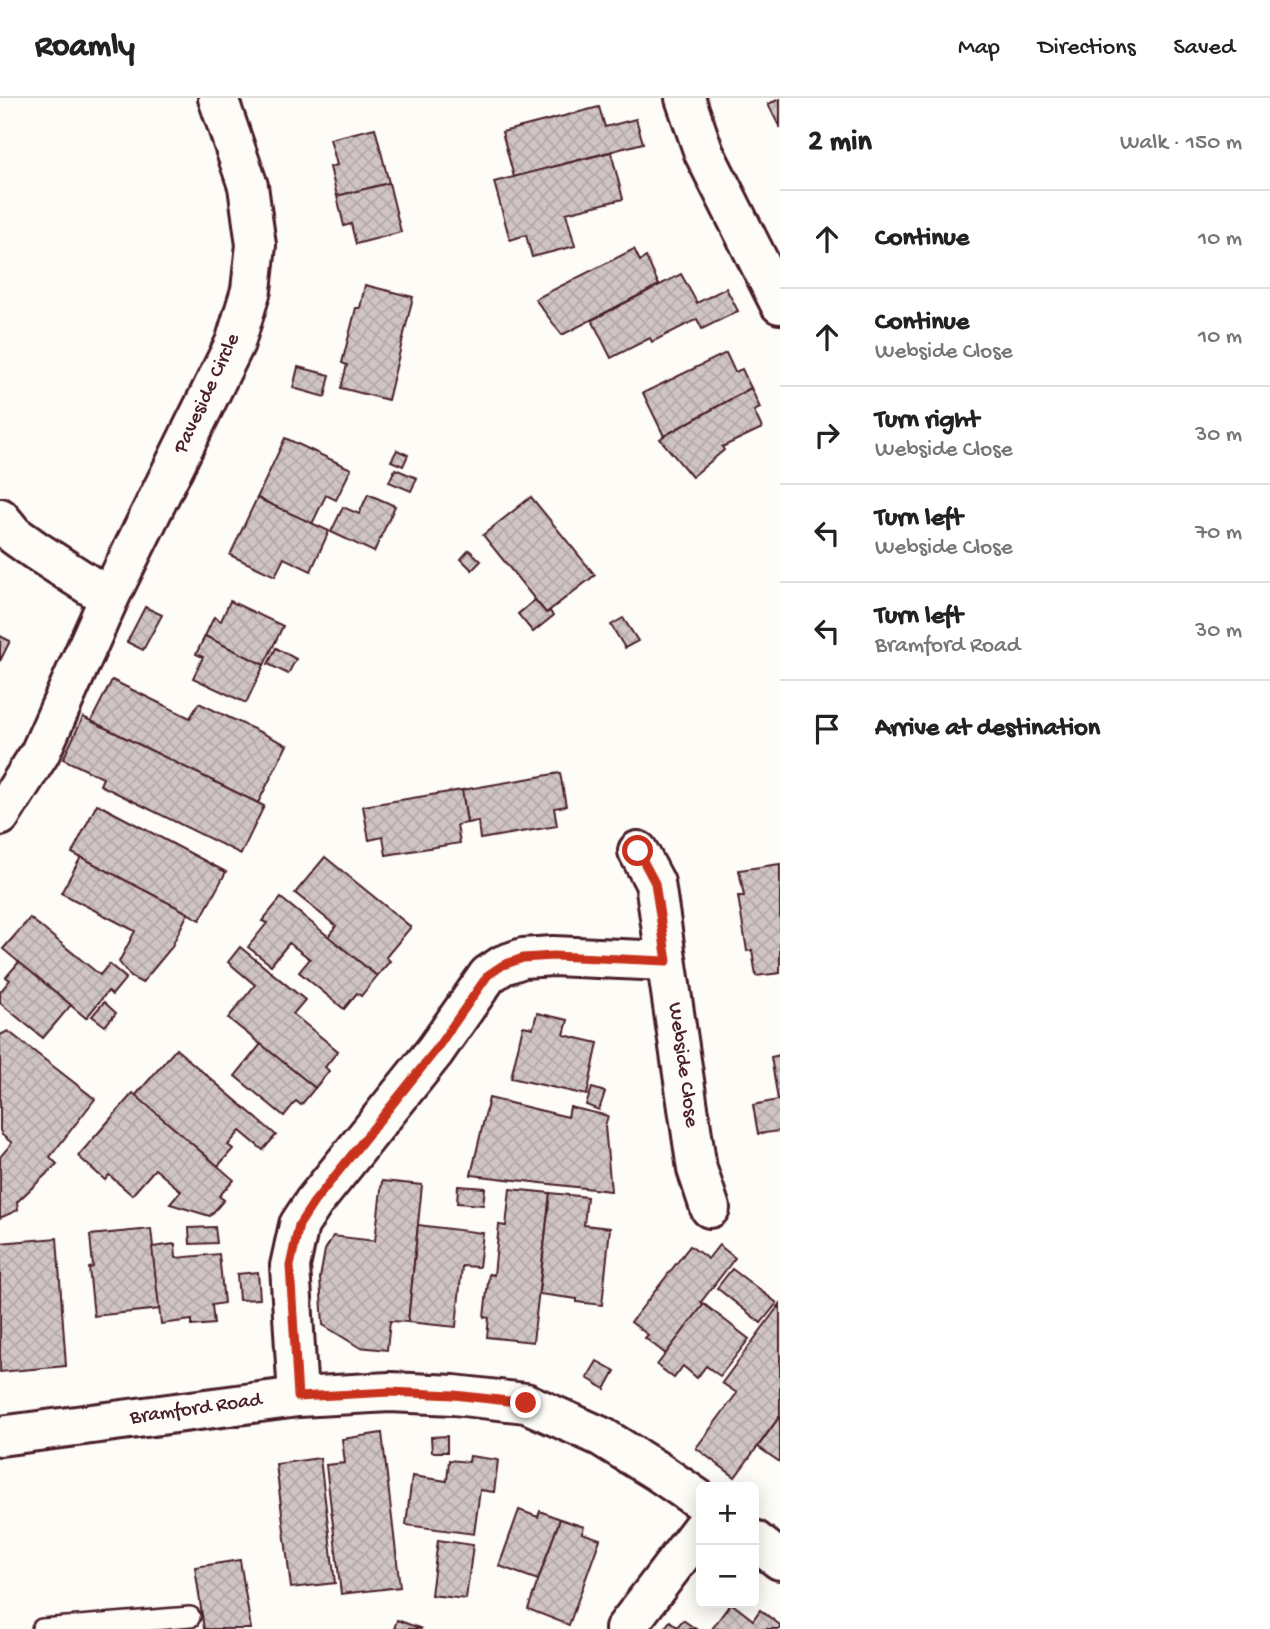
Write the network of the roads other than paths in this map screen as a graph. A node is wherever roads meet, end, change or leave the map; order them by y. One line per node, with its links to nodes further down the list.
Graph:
1 (218, 98): 5 (street, Paveside Circle)
2 (685, 98): 3 (street)
3 (780, 304)
4 (0, 518): 5 (street)
5 (109, 598): 6 (street, Paveside Circle)
6 (0, 816)
7 (647, 867): 8 (street, Webside Close)
8 (667, 961): 9 (street, Webside Close); 10 (street)
9 (710, 1208)
10 (298, 1397): 11 (street, Bramford Road); 12 (street, Bramford Road)
11 (0, 1436)
12 (696, 1498)
13 (696, 1536): 18 (street)
14 (759, 1544): 15 (street)
15 (780, 1560)
16 (190, 1617): 17 (lane)
17 (42, 1629)
18 (625, 1629)

